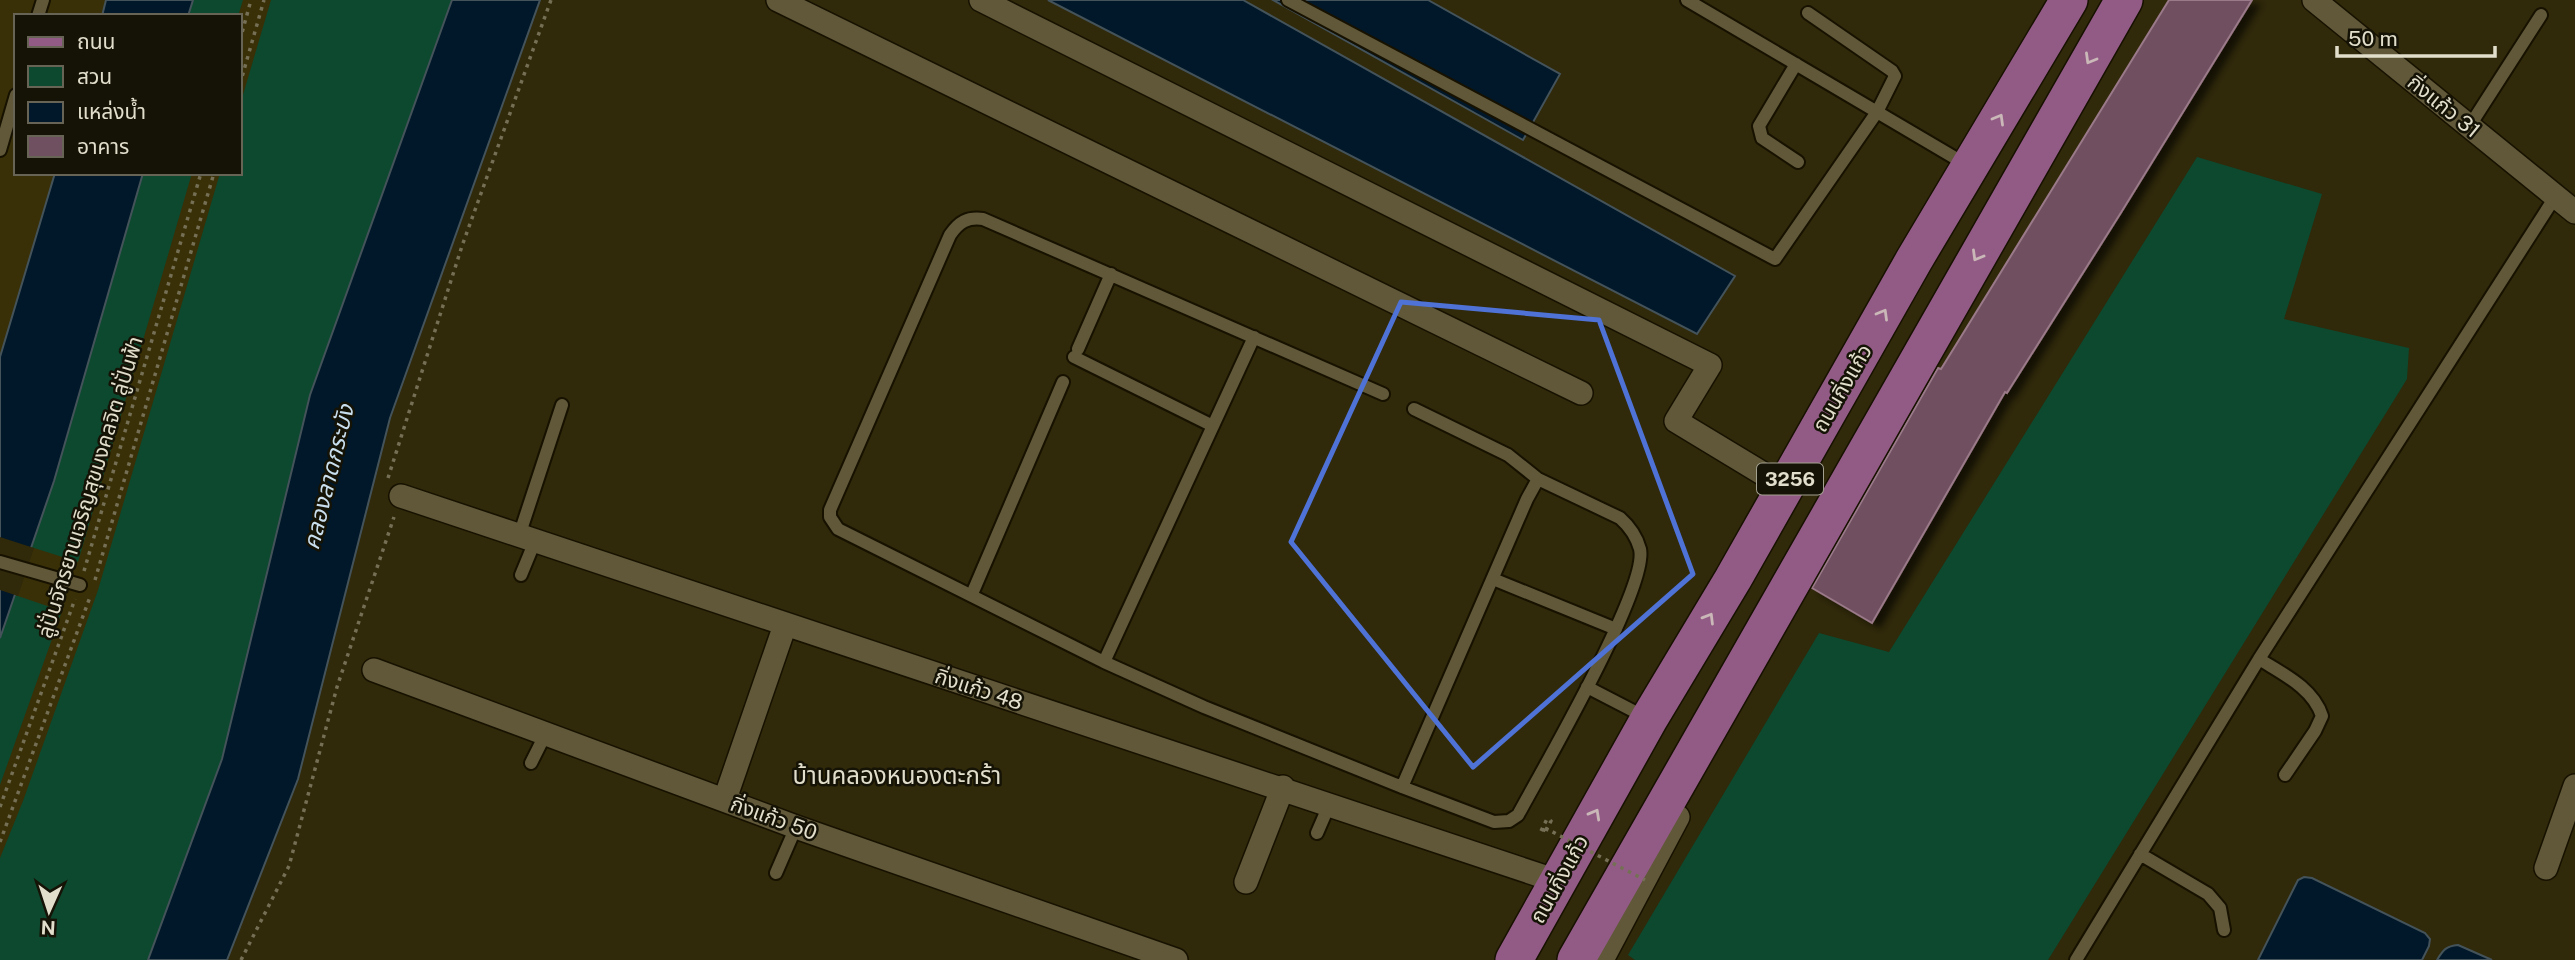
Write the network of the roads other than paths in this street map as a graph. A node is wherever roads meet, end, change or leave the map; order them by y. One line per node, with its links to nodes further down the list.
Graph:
1 (778, 0): 22 (street)
2 (981, 0): 28 (street)
3 (1288, 0): 12 (lane)
4 (1687, 0): 10 (lane)
5 (2124, 0): 59 (main road, 3256, one-way to 59)
6 (2314, 0): 13 (street, กิ่งแก้ว 31)
7 (2066, 1): 16 (main road, ถนนกิ่งแก้ว / 3256, one-way to 7)
8 (1808, 13): 12 (lane)
9 (2541, 15): 13 (lane)
10 (1796, 64): 12 (lane); 15 (lane)
11 (14, 102): 14 (lane)
12 (1877, 111): 16 (lane)
13 (2469, 127): 17 (street, กิ่งแก้ว 31)
14 (0, 150)
15 (1798, 162)
16 (1970, 167): 28 (main road, ถนนกิ่งแก้ว / 3256, one-way to 16)
17 (2555, 197): 18 (street, กิ่งแก้ว 31); 38 (lane)
18 (2575, 212)
19 (1111, 274): 20 (lane); 26 (lane); 35 (lane)
20 (1254, 337): 23 (lane); 26 (lane)
21 (1063, 382): 35 (lane)
22 (1581, 393)
23 (1383, 394)
24 (562, 405): 30 (lane)
25 (1414, 409): 27 (lane)
26 (1213, 426): 39 (lane)
27 (1538, 479): 33 (lane); 37 (lane)
28 (1785, 487): 42 (main road, ถนนกิ่งแก้ว / 3256, one-way to 28)
29 (401, 496): 30 (street, กิ่งแก้ว 48)
30 (527, 538): 32 (lane); 36 (street, กิ่งแก้ว 48)
31 (0, 562): 34 (lane)
32 (521, 575)
33 (1493, 579): 37 (lane); 48 (lane)
34 (80, 585)
35 (972, 594): 39 (lane)
36 (785, 625): 47 (street, กิ่งแก้ว 48); 49 (street)
37 (1616, 629): 41 (lane)
38 (2259, 659): 45 (lane); 53 (lane)
39 (1104, 662): 48 (lane)
40 (374, 670): 43 (street, กิ่งแก้ว 50)
41 (1587, 687): 42 (lane); 48 (lane)
42 (1648, 719): 56 (main road, ถนนกิ่งแก้ว / 3256, one-way to 42)
43 (546, 733): 44 (lane); 49 (street, กิ่งแก้ว 50)
44 (531, 763)
45 (2285, 775)
46 (2575, 786): 54 (street)
47 (1283, 787): 50 (street, กิ่งแก้ว 48); 57 (street)
48 (1402, 788)
49 (725, 799): 51 (street, กิ่งแก้ว 50)
50 (1330, 803): 52 (lane); 56 (street, กิ่งแก้ว 48)
51 (796, 827): 55 (lane); 60 (street, กิ่งแก้ว 50)
52 (1317, 833)
53 (2140, 853): 58 (lane); 62 (lane)
54 (2546, 868)
55 (776, 873)
56 (1558, 881): 61 (main road, ถนนกิ่งแก้ว / 3256)
57 (1245, 882)
58 (2224, 930)
59 (1590, 956)
60 (1176, 960)
61 (1514, 960)
62 (2076, 960)

